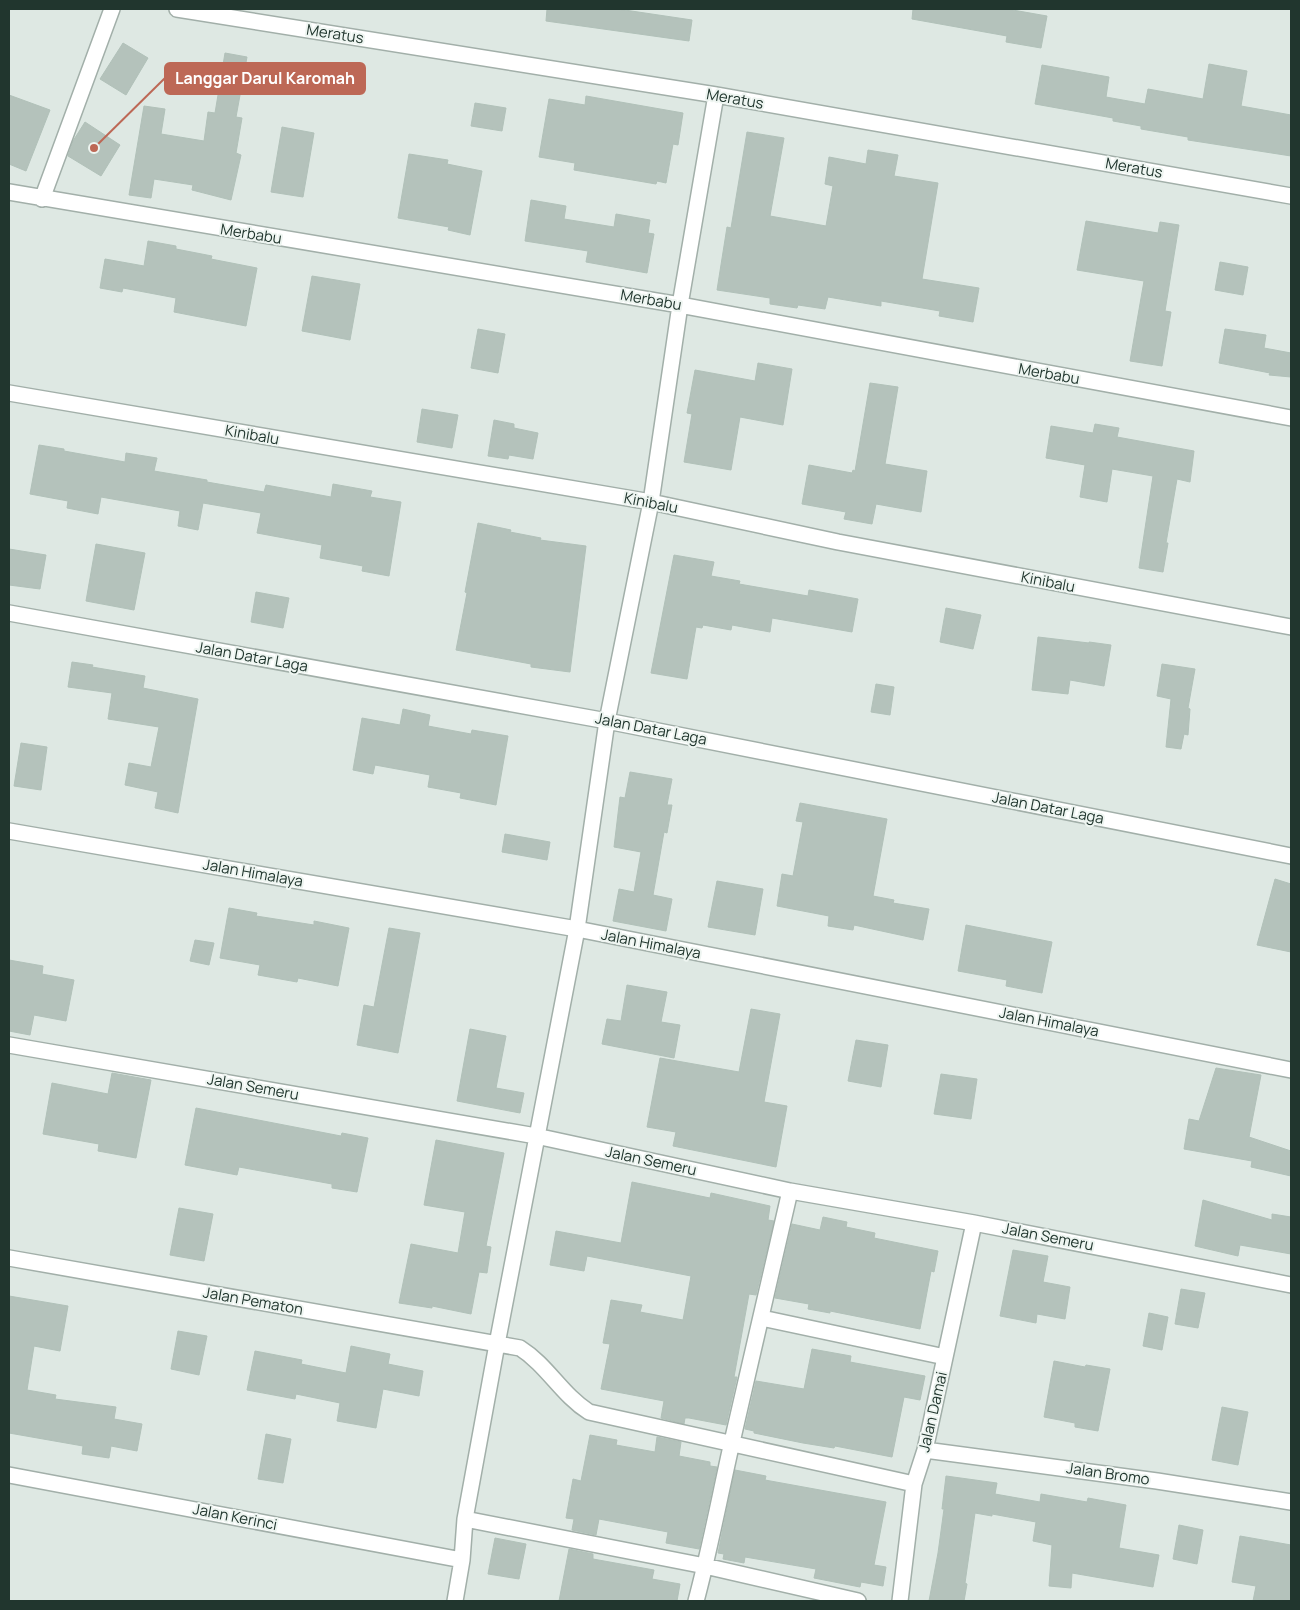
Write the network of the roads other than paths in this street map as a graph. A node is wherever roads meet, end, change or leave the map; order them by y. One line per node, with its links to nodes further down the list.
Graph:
1 (112, 9): 7 (street)
2 (177, 9): 3 (street, Meratus)
3 (207, 11): 4 (street, Meratus)
4 (716, 95): 6 (street, Meratus); 8 (street)
5 (9, 192): 7 (street, Merbabu)
6 (1291, 196)
7 (42, 199): 8 (street, Merbabu)
8 (680, 305): 10 (street, Merbabu); 11 (street)
9 (9, 393): 11 (street, Kinibalu)
10 (1291, 418)
11 (651, 502): 13 (street, Kinibalu); 14 (street)
12 (9, 613): 14 (street, Jalan Datar Laga)
13 (1291, 627)
14 (607, 721): 16 (street, Jalan Datar Laga); 17 (street)
15 (9, 831): 17 (street, Jalan Himalaya)
16 (1291, 856)
17 (576, 929): 19 (street, Jalan Himalaya); 20 (street)
18 (9, 1045): 20 (street, Jalan Semeru)
19 (1291, 1070)
20 (536, 1136): 21 (street, Jalan Semeru); 26 (street)
21 (790, 1191): 22 (street, Jalan Semeru); 25 (street)
22 (974, 1223): 24 (street, Jalan Semeru); 27 (street, Jalan Damai)
23 (9, 1258): 26 (street, Jalan Pematon)
24 (1291, 1285)
25 (762, 1318): 27 (street); 28 (street)
26 (497, 1344): 28 (street, Jalan Pematon); 33 (street)
27 (945, 1357): 29 (street, Jalan Damai)
28 (732, 1443): 31 (street, Jalan Pematon); 35 (street)
29 (925, 1450): 31 (street, Jalan Damai); 32 (street, Jalan Bromo)
30 (9, 1475): 34 (street, Jalan Kerinci)
31 (914, 1484): 39 (street, Jalan Damai)
32 (1291, 1502)
33 (466, 1519): 34 (street); 35 (street)
34 (462, 1560): 36 (street)
35 (705, 1566): 37 (street); 38 (street)
36 (455, 1601)
37 (696, 1601)
38 (858, 1601)
39 (900, 1601)

